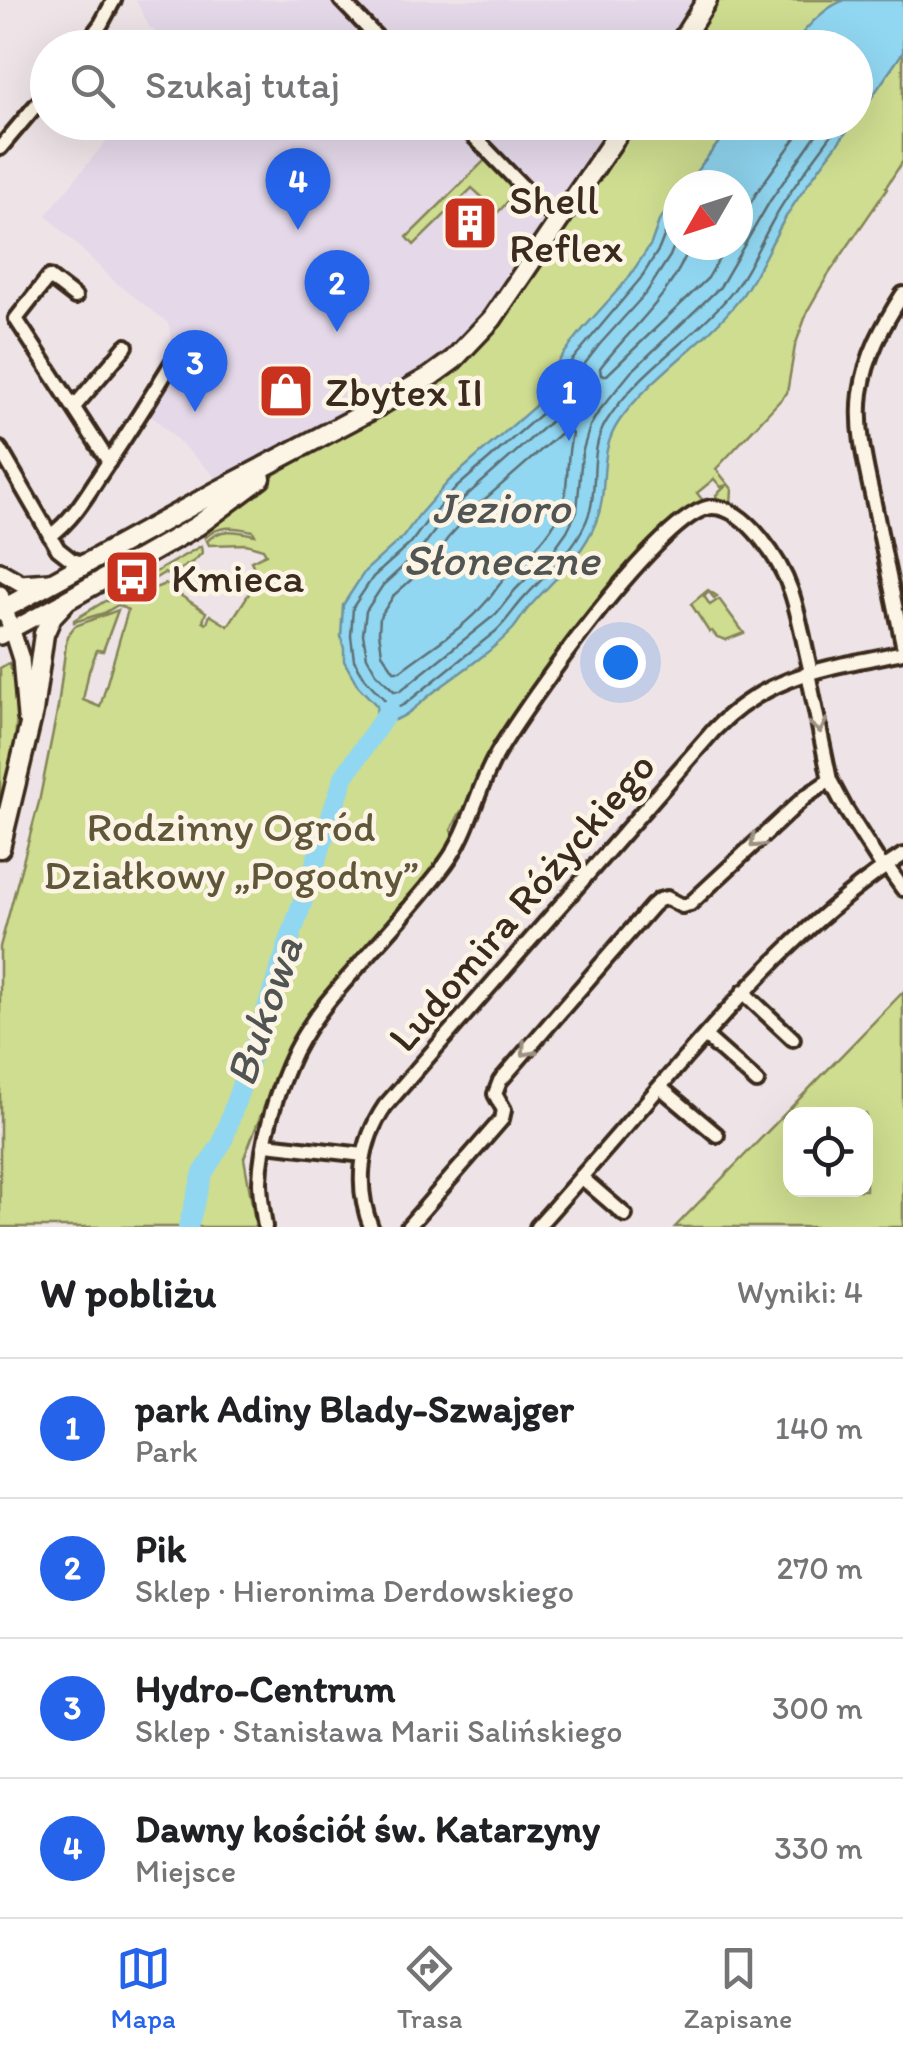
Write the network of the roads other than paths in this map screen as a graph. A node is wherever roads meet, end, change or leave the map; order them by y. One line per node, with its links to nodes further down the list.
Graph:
1 (114, 0): 4 (street)
2 (341, 0): 5 (street)
3 (707, 0): 6 (main road)
4 (96, 30)
5 (370, 30)
6 (688, 30)
7 (30, 112): 10 (street)
8 (477, 140): 11 (street)
9 (614, 140): 11 (main road)
10 (0, 148)
11 (560, 220): 17 (main road)
12 (903, 294): 27 (street)
13 (75, 298): 16 (street)
14 (126, 346): 16 (street)
15 (180, 348): 19 (street)
16 (74, 408): 19 (street)
17 (337, 428): 21 (main road); 24 (main road)
18 (0, 449): 20 (street)
19 (109, 462): 20 (street)
20 (50, 536): 21 (street)
21 (86, 564): 23 (main road)
22 (0, 571): 23 (street)
23 (63, 576): 25 (main road)
24 (67, 600): 26 (street); 29 (main road)
25 (2, 604): 26 (street)
26 (6, 633): 29 (street)
27 (903, 648): 28 (street, Ludomira Różyckiego)
28 (809, 672): 30 (street, one-way to 30); 41 (street); 42 (street, Ludomira Różyckiego)
29 (20, 759): 31 (main road)
30 (830, 780): 33 (street); 47 (street, one-way to 47)
31 (0, 848)
32 (903, 855): 33 (street)
33 (885, 866): 34 (street); 35 (street)
34 (903, 888)
35 (744, 992): 36 (street); 37 (street)
36 (705, 1036): 38 (street); 39 (street)
37 (792, 1039)
38 (758, 1082)
39 (660, 1087): 40 (street); 43 (street)
40 (717, 1135)
41 (266, 1144): 42 (street); 45 (street)
42 (364, 1155): 46 (street, Ludomira Różyckiego)
43 (581, 1177): 44 (street); 48 (street)
44 (626, 1215)
45 (265, 1227)
46 (371, 1227)
47 (408, 1227)
48 (538, 1227)

